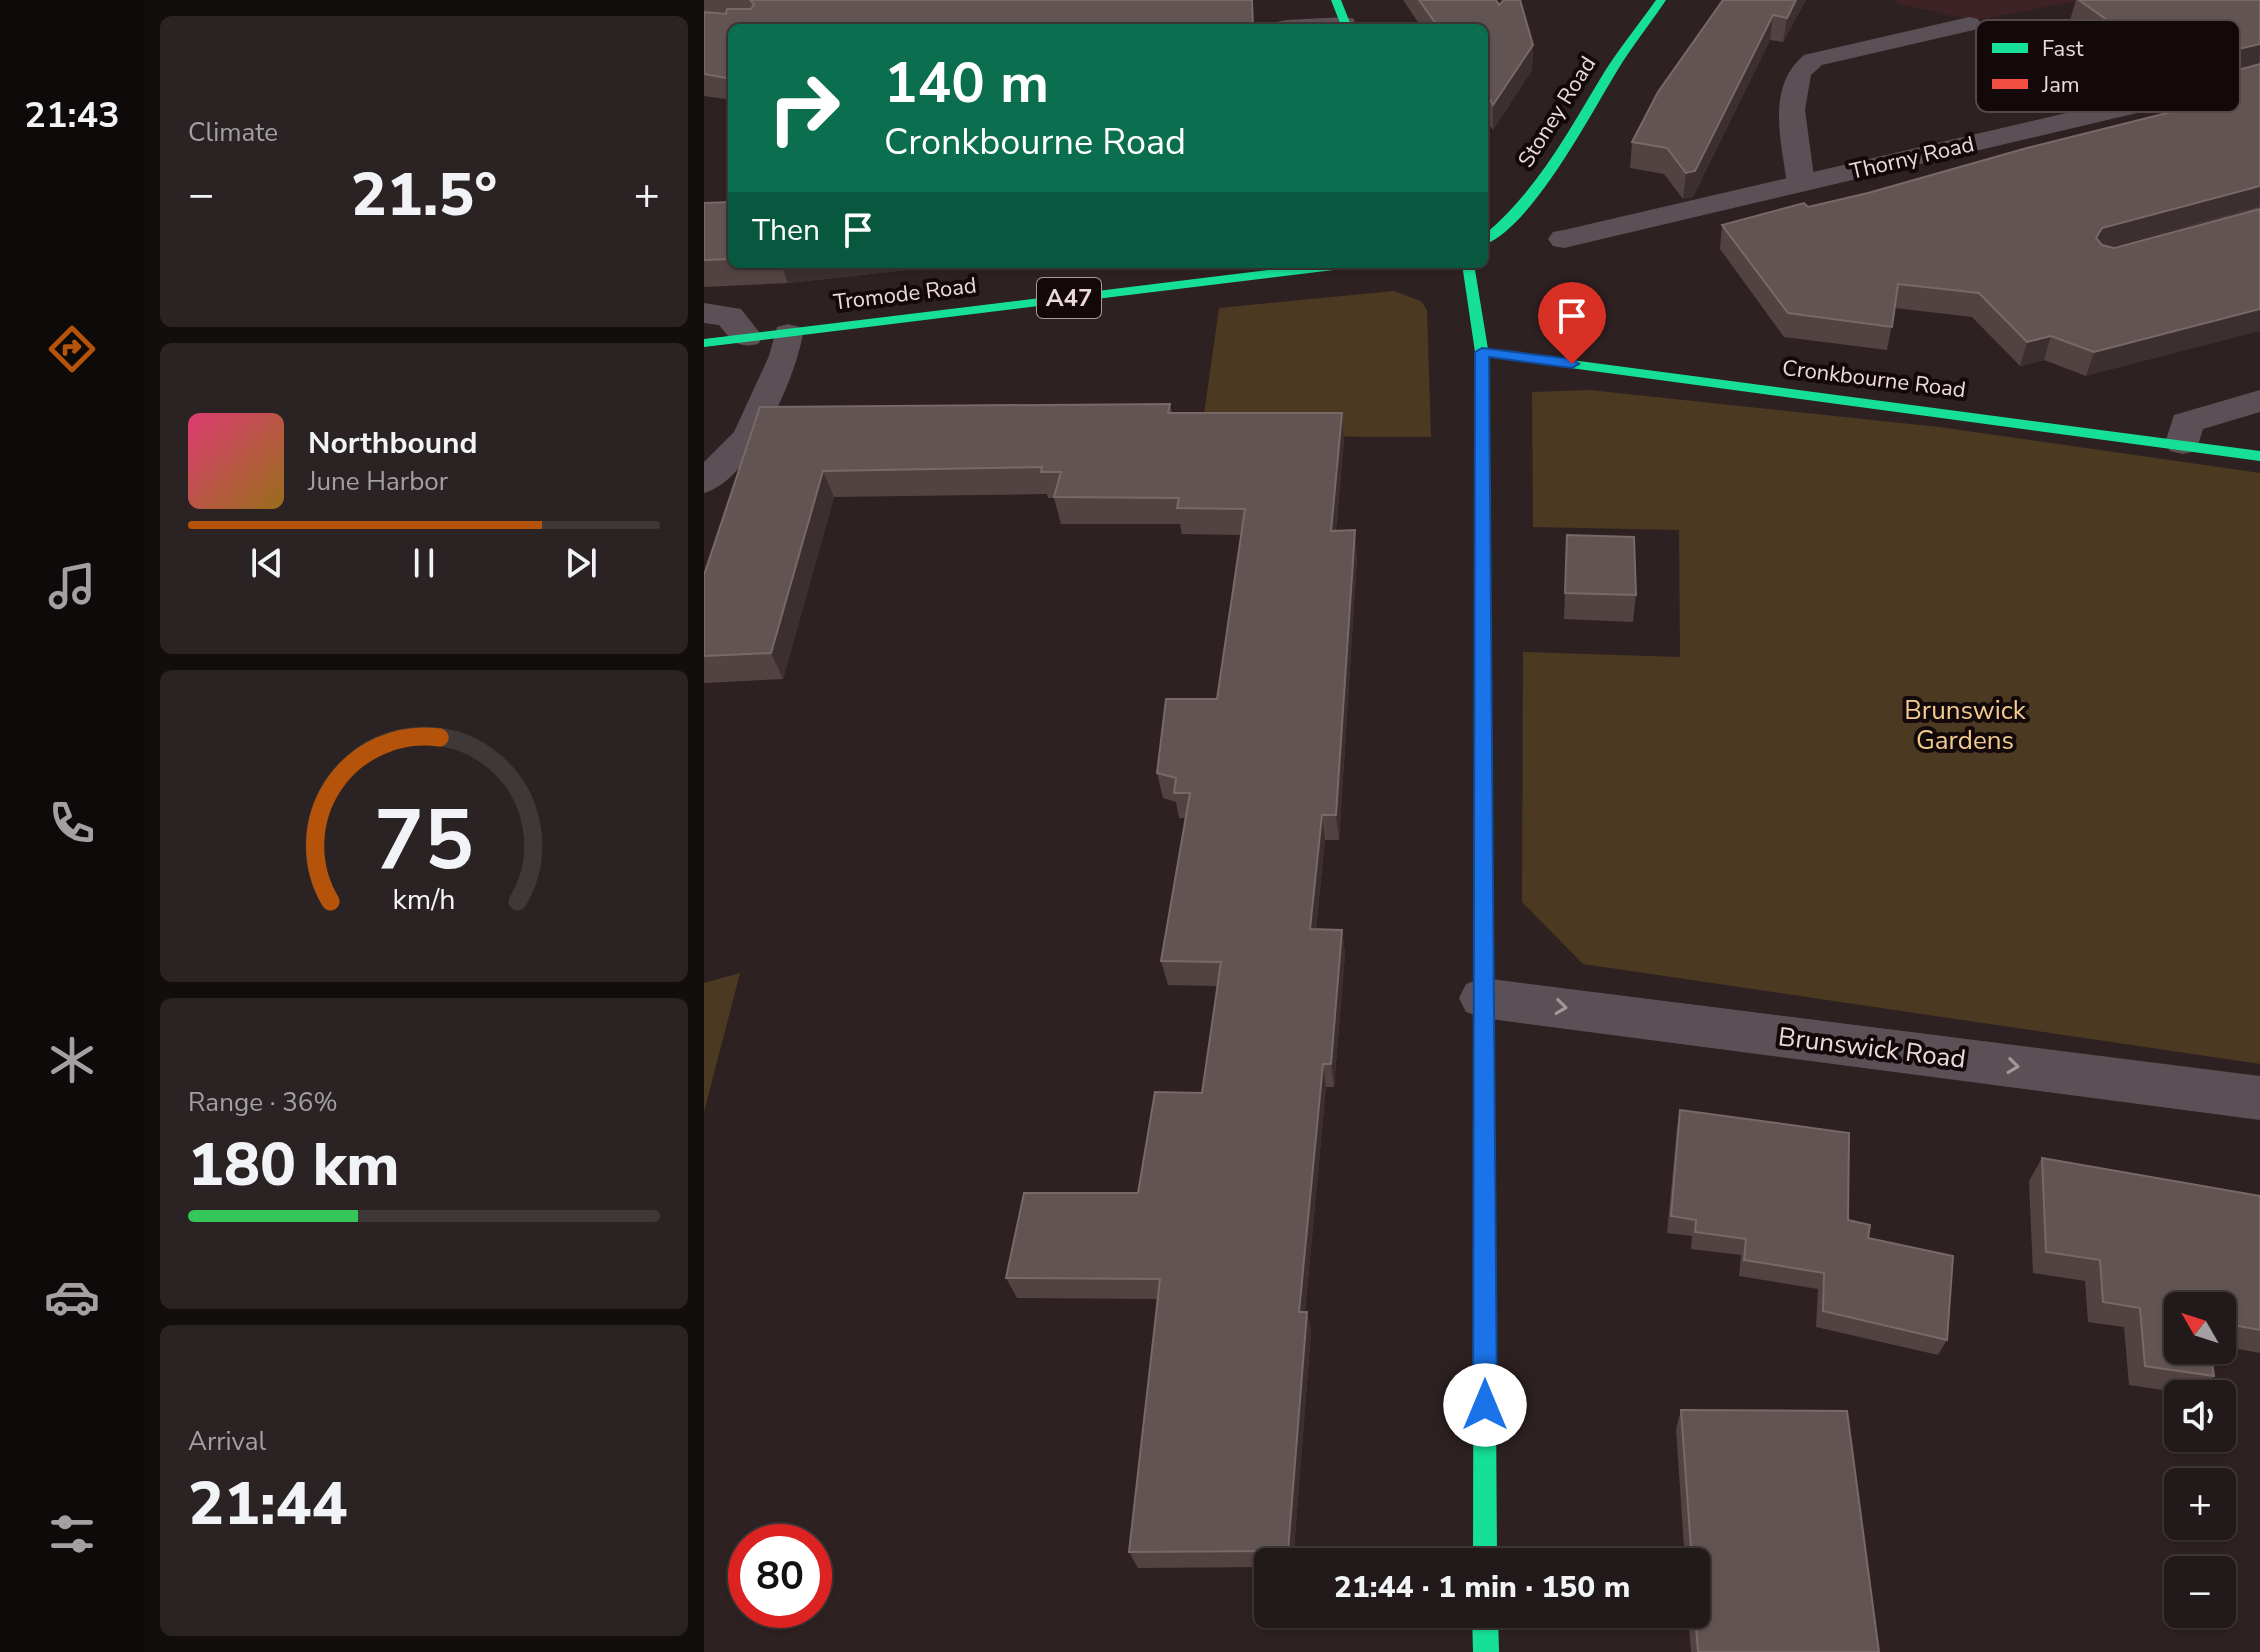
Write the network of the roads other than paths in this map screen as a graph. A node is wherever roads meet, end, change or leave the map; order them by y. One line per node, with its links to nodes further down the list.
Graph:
1 (1661, 0): 9 (main road, Stoney Road)
2 (1343, 18): 3 (street)
3 (1309, 24)
4 (1969, 24): 8 (lane)
5 (2260, 76): 6 (street, Thorny Road)
6 (2240, 81)
7 (2107, 112): 8 (street, Thorny Road)
8 (1801, 184): 10 (street, Thorny Road)
9 (1488, 239)
10 (1564, 239)
11 (1317, 268): 14 (main road, Tromode Road / A47)
12 (1469, 268): 17 (main road)
13 (704, 313): 15 (street)
14 (788, 333): 15 (main road, Tromode Road / A47); 21 (lane)
15 (746, 337): 16 (main road, Tromode Road / A47)
16 (704, 343)
17 (1482, 352): 19 (main road, Cronkbourne Road); 22 (main road)
18 (2260, 401): 19 (street)
19 (2183, 443): 20 (main road, Cronkbourne Road)
20 (2260, 456)
21 (704, 482)
22 (1483, 998): 23 (street, Brunswick Road, one-way to 23); 24 (main road)
23 (2260, 1098)
24 (1485, 1548)
25 (1485, 1628): 26 (main road)
26 (1486, 1652)

